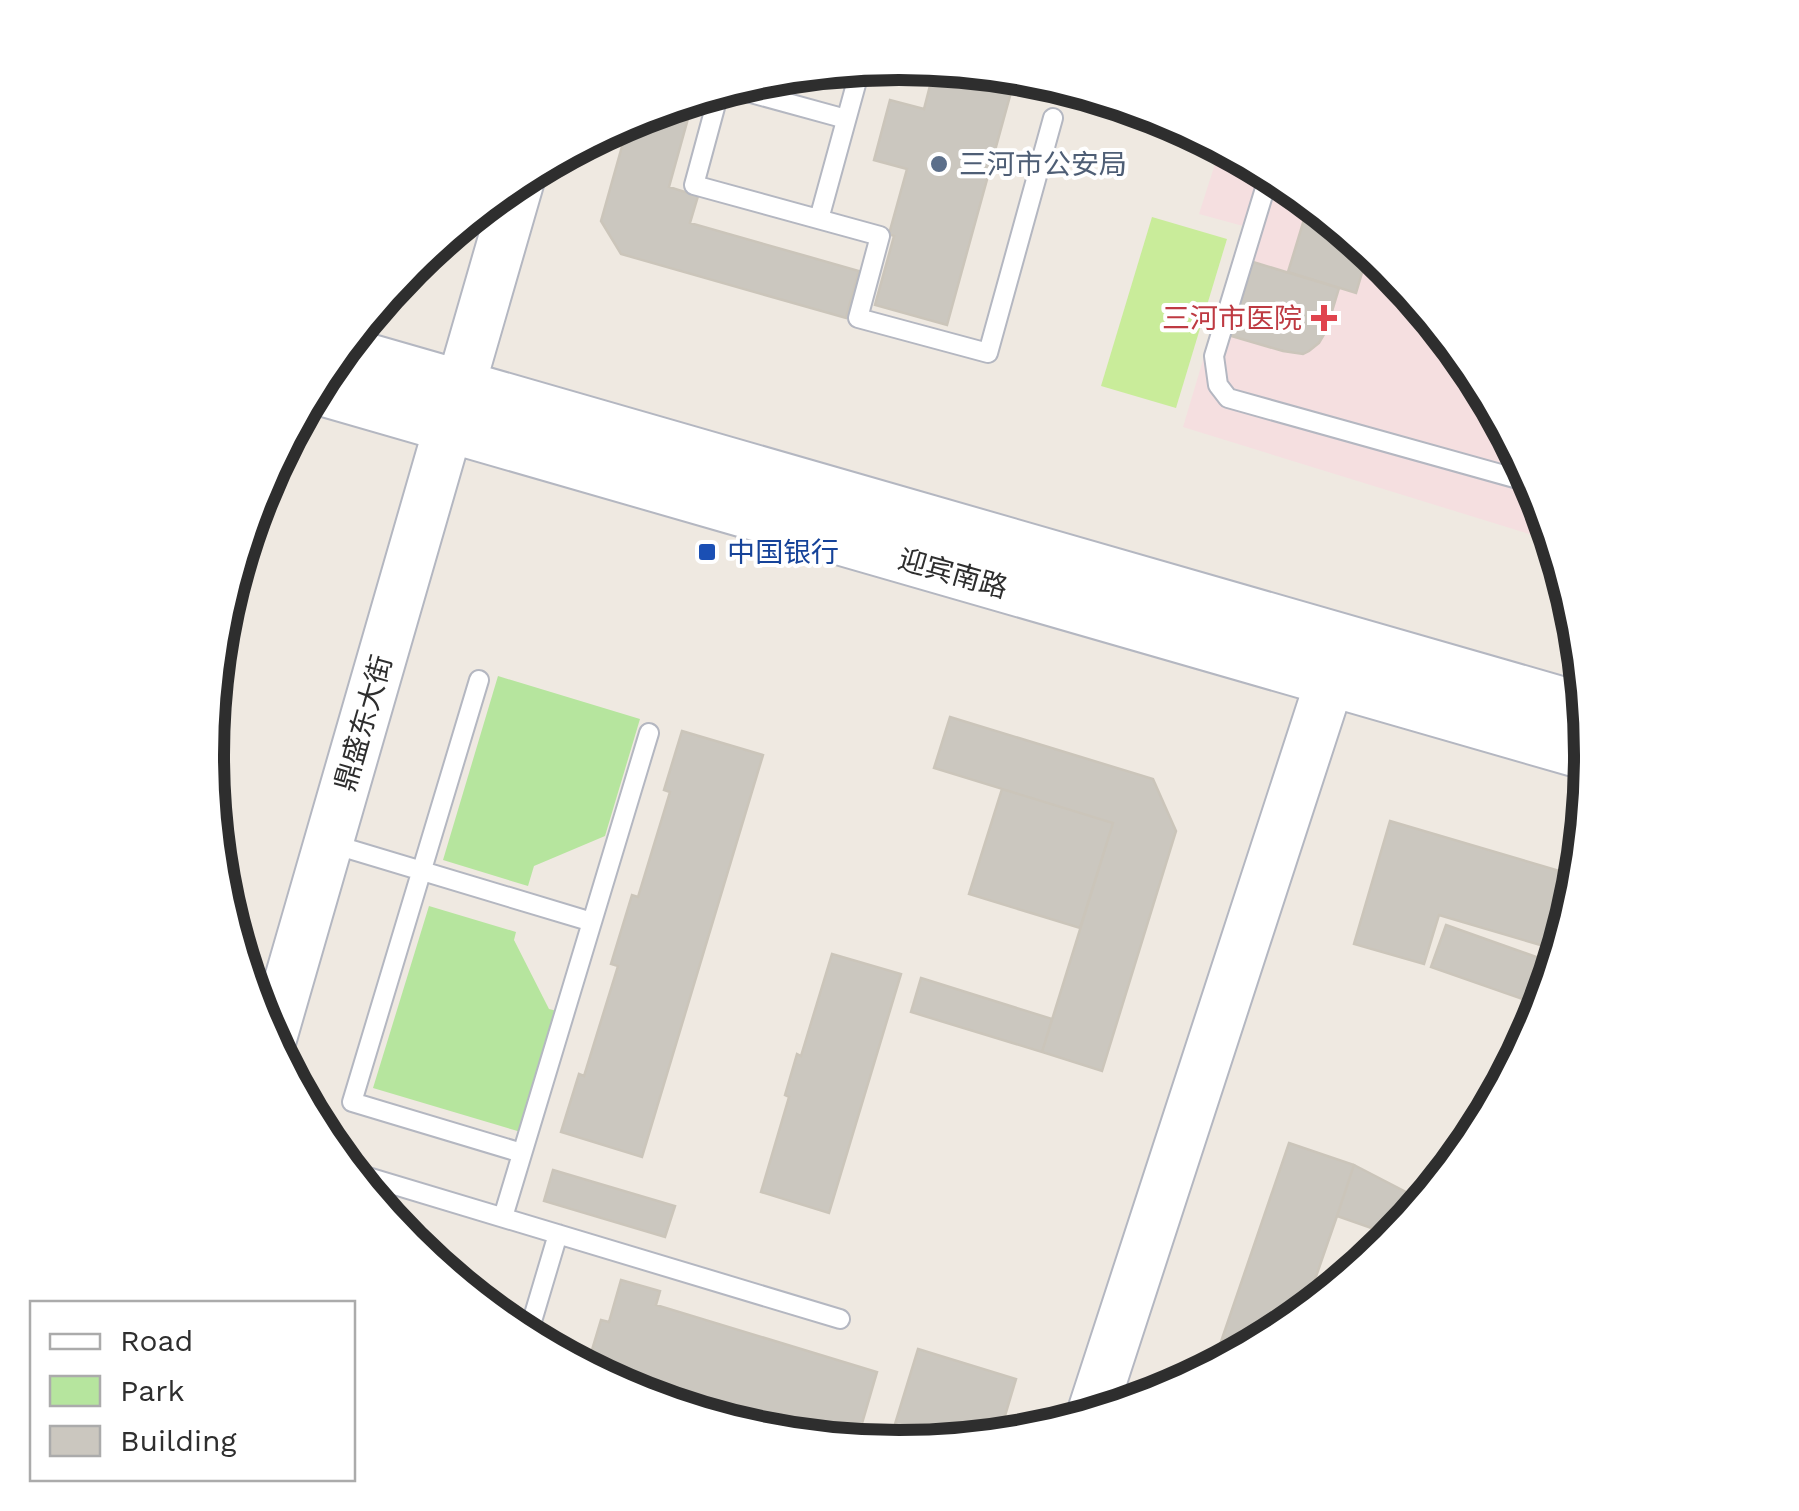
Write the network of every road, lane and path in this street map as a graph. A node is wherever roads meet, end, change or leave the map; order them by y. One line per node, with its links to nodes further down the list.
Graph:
1 (857, 81): 5 (lane)
2 (759, 95): 5 (lane)
3 (715, 106): 8 (lane)
4 (1053, 118): 8 (lane)
5 (846, 119): 8 (lane)
6 (1265, 188): 12 (lane)
7 (514, 201): 11 (main road, 鼎盛东大街)
8 (819, 219)
9 (355, 357): 11 (main road, 迎宾南路)
10 (331, 391): 11 (main road, 迎宾南路)
11 (455, 406): 14 (main road, 迎宾南路); 15 (main road, 迎宾南路); 18 (main road, 鼎盛东大街)
12 (1515, 478)
13 (479, 680): 19 (lane)
14 (1330, 681): 17 (main road, 迎宾南路); 28 (main road)
15 (1573, 706)
16 (649, 732): 20 (lane)
17 (1575, 751)
18 (328, 843): 19 (lane); 21 (main road, 鼎盛东大街)
19 (421, 871): 20 (lane); 22 (lane)
20 (592, 922): 22 (lane)
21 (278, 1019)
22 (522, 1153): 24 (lane)
23 (374, 1179): 24 (lane)
24 (503, 1218): 25 (lane)
25 (558, 1234): 26 (lane); 27 (lane)
26 (840, 1319)
27 (532, 1322)
28 (1095, 1402)

